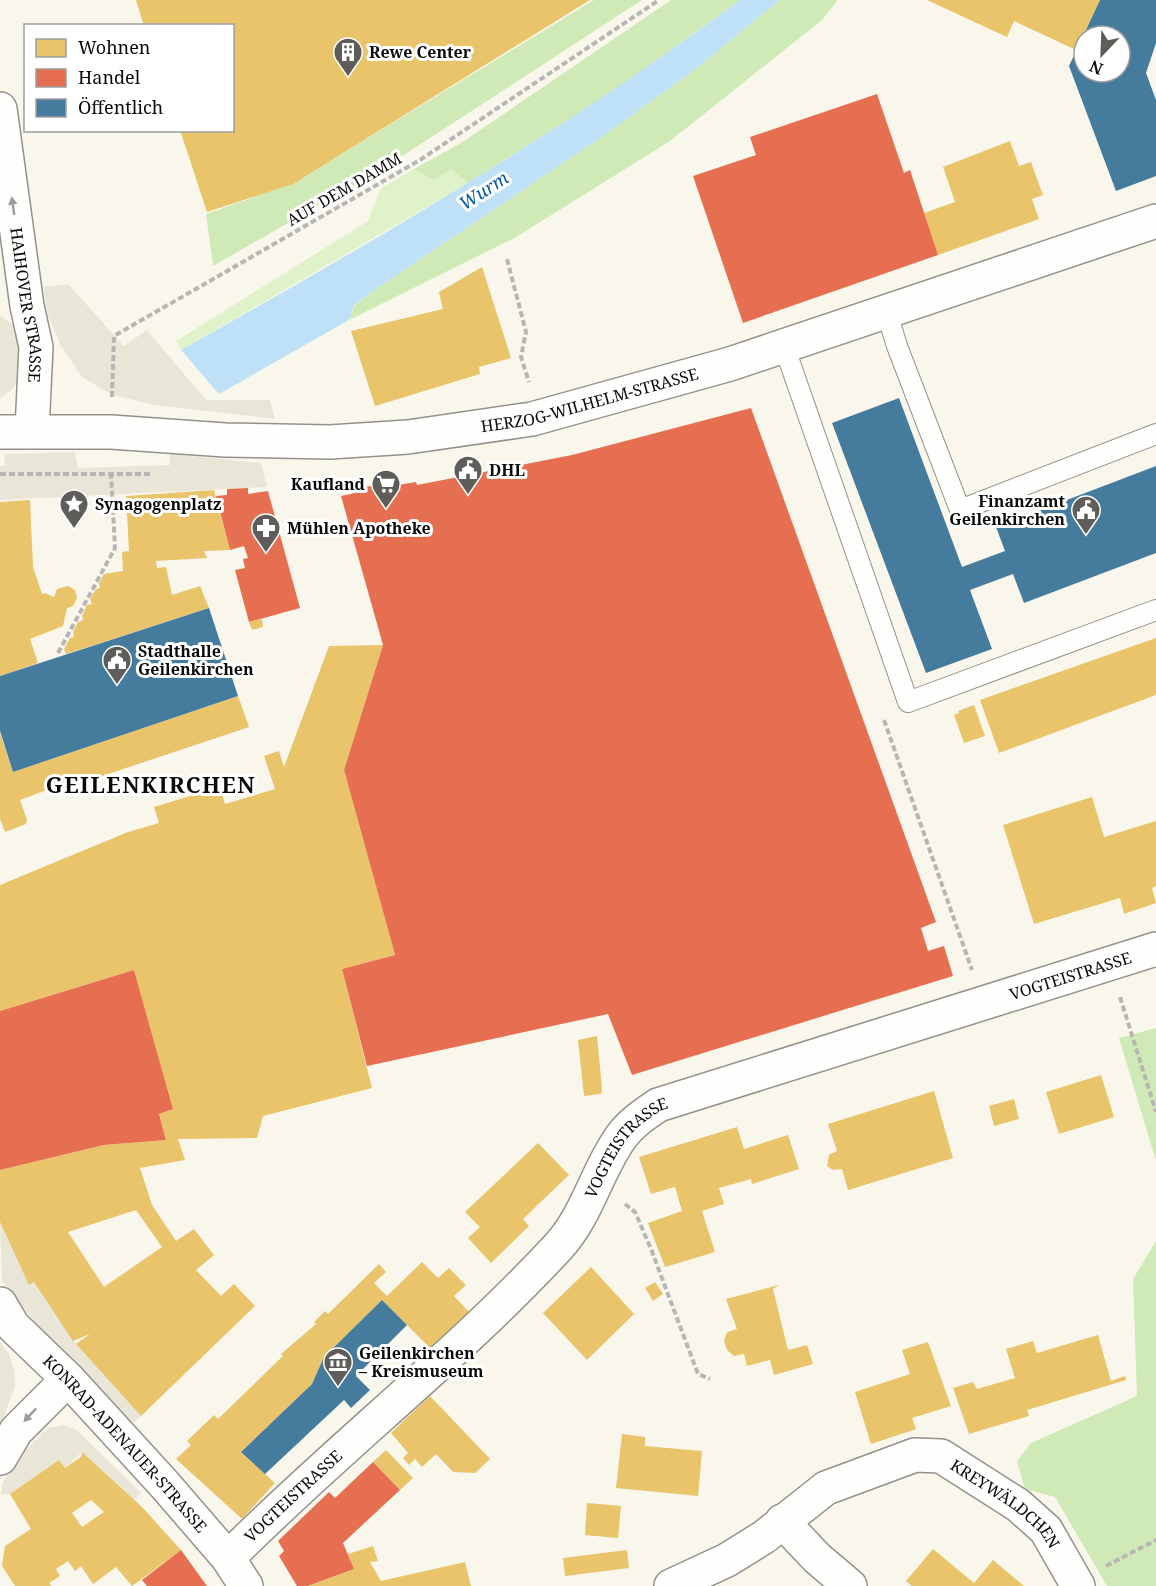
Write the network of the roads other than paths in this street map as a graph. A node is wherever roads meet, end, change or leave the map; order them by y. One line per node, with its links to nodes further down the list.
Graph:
1 (0, 109): 5 (street, HAIHOVER STRASSE, one-way to 1)
2 (1156, 221): 3 (street, HERZOG-WILHELM-STRASSE)
3 (887, 313): 4 (street, HERZOG-WILHELM-STRASSE); 6 (lane)
4 (784, 346): 5 (street, HERZOG-WILHELM-STRASSE); 7 (lane)
5 (16, 431)
6 (1156, 434)
7 (1156, 610)
8 (1156, 949): 13 (street, VOGTEISTRASSE)
9 (0, 1304): 10 (street, KONRAD-ADENAUER-STRASSE)
10 (68, 1379): 11 (street, one-way to 11); 13 (street, KONRAD-ADENAUER-STRASSE)
11 (0, 1458)
12 (782, 1521): 14 (street, KREYWÄLDCHEN); 16 (street, KREYWÄLDCHEN); 17 (street)
13 (228, 1558): 15 (street, KONRAD-ADENAUER-STRASSE)
14 (1077, 1584)
15 (246, 1586)
16 (671, 1586)
17 (850, 1586)

